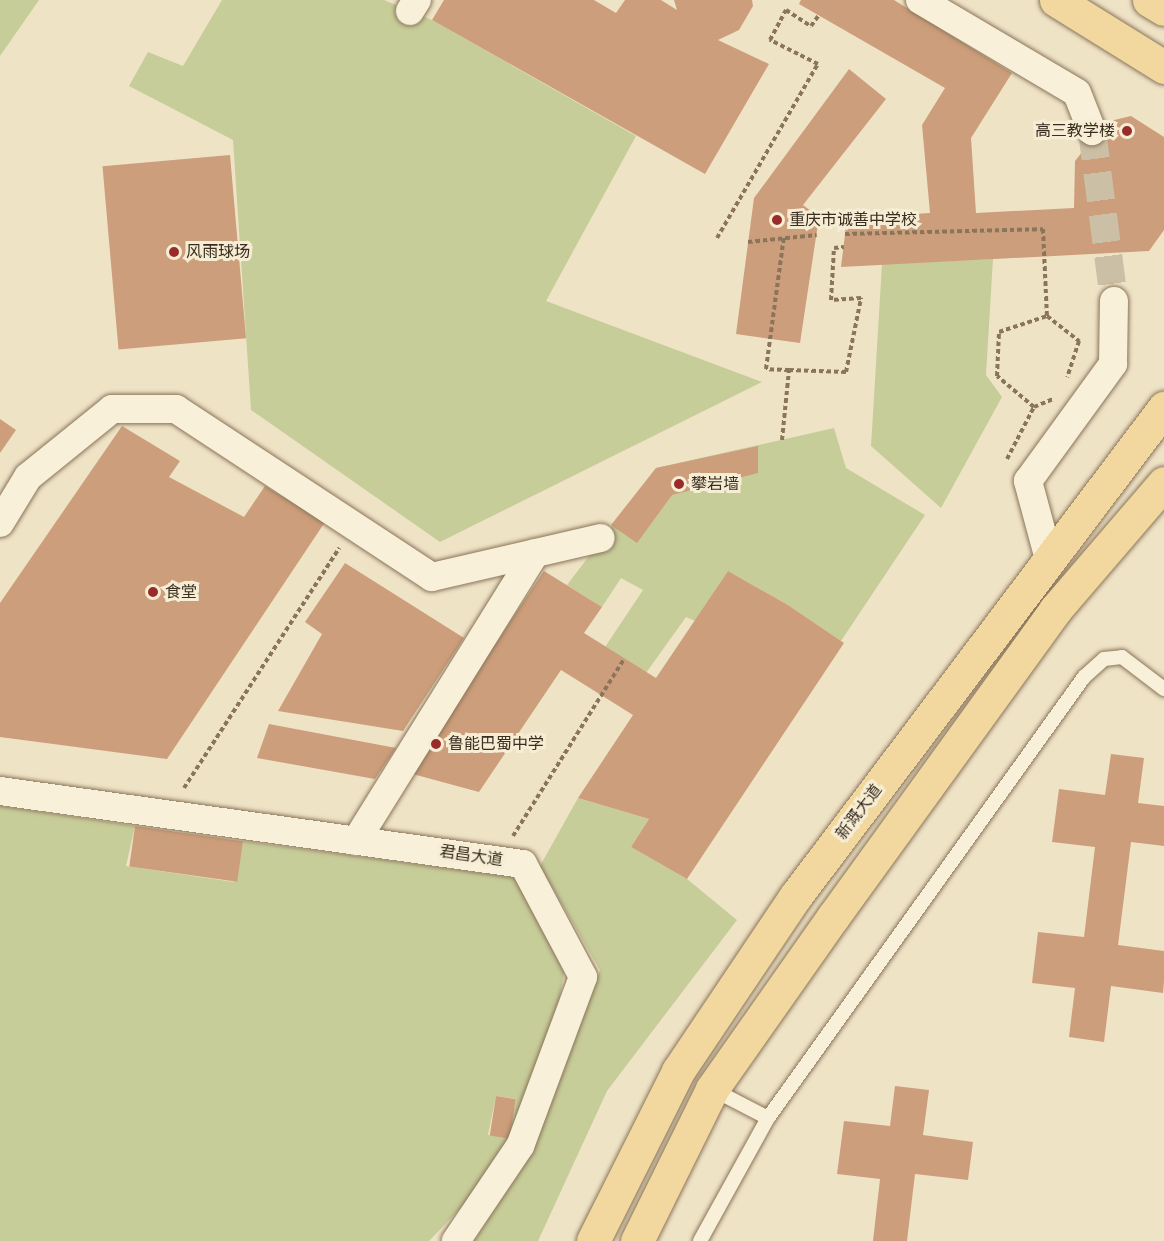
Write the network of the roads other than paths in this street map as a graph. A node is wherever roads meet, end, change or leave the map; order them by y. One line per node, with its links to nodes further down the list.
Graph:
1 (920, 0): 6 (street)
2 (1056, 0): 5 (main road)
3 (1149, 0): 4 (main road)
4 (1164, 9)
5 (1164, 67)
6 (1092, 131)
7 (1114, 301): 13 (street)
8 (1164, 408): 13 (main road, 新溉大道)
9 (1164, 483): 17 (main road)
10 (0, 523): 12 (street)
11 (601, 538): 12 (street)
12 (535, 553): 16 (street)
13 (1049, 559): 20 (main road, 新溉大道)
14 (1164, 689): 18 (lane)
15 (0, 791): 16 (street, 君昌大道)
16 (356, 841): 19 (street, 君昌大道)
17 (712, 1089): 18 (lane); 21 (main road)
18 (768, 1118): 22 (lane)
19 (456, 1241)
20 (593, 1241)
21 (638, 1241)
22 (700, 1241)

